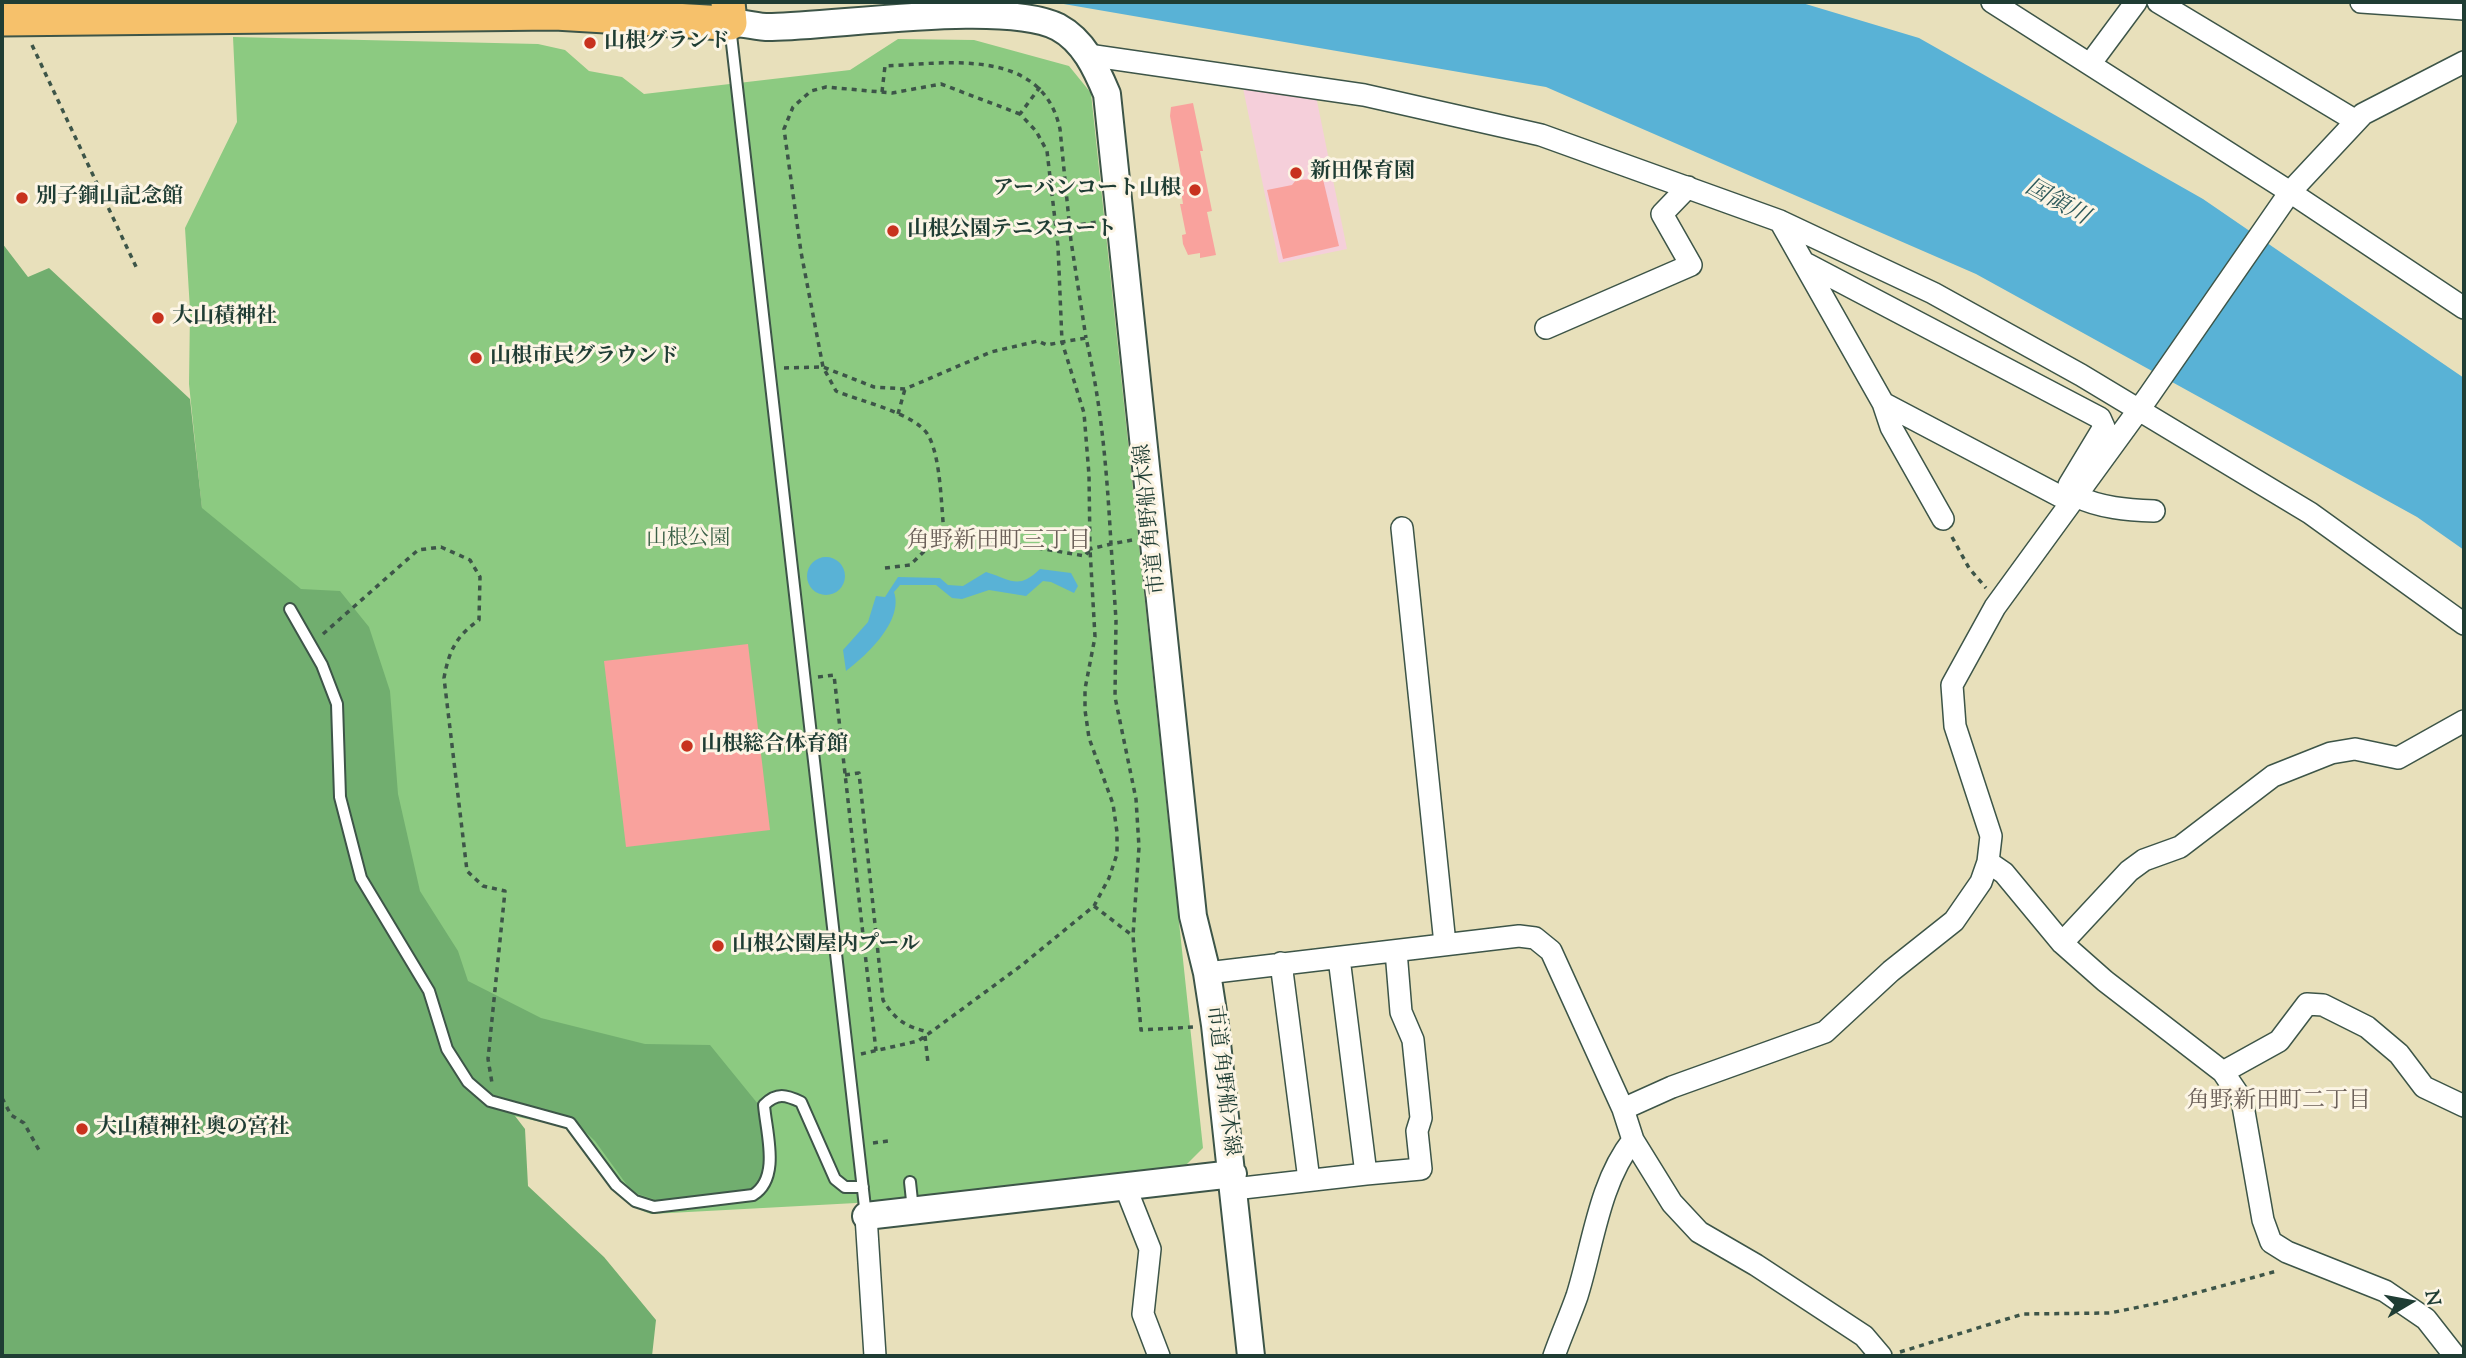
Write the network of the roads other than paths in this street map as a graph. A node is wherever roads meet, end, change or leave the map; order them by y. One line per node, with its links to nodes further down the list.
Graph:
1 (1992, 2): 10 (street)
2 (2136, 2): 10 (street)
3 (2158, 2): 11 (street)
4 (2361, 2): 5 (street)
5 (2464, 9)
6 (729, 12): 7 (main road); 8 (street, 市道 角野船木線); 43 (lane)
7 (11, 19)
8 (1088, 55): 12 (street); 33 (street, 市道 角野船木線)
9 (2464, 62): 11 (street)
10 (2090, 64): 13 (street)
11 (2356, 121): 13 (street)
12 (1688, 187): 14 (street); 17 (street)
13 (2287, 197): 16 (street); 19 (street)
14 (1780, 221): 15 (street); 19 (street)
15 (1805, 263): 18 (street); 20 (street)
16 (2464, 308)
17 (1546, 328)
18 (1883, 403): 20 (street); 22 (street)
19 (2143, 404): 20 (street); 25 (street)
20 (2070, 498): 21 (street); 27 (street)
21 (2154, 511)
22 (1943, 519)
23 (1402, 528): 29 (street)
24 (290, 608): 43 (lane)
25 (2464, 624)
26 (2464, 721): 28 (street)
27 (1988, 862): 28 (street); 36 (street)
28 (2062, 943): 34 (street)
29 (1445, 944): 30 (street); 36 (street)
30 (1396, 951): 31 (street); 38 (street)
31 (1339, 958): 32 (street); 38 (street)
32 (1281, 962): 33 (street); 39 (street)
33 (1208, 973): 40 (street, 市道 角野船木線)
34 (2223, 1072): 35 (street); 51 (street)
35 (2464, 1106)
36 (1623, 1109): 37 (street)
37 (1633, 1140): 49 (street); 50 (street)
38 (1366, 1174): 39 (street)
39 (1309, 1180): 40 (street)
40 (1234, 1181): 42 (street); 48 (street, 市道 角野船木線)
41 (910, 1182): 44 (lane)
42 (1125, 1186): 44 (street); 47 (street)
43 (863, 1187): 45 (lane)
44 (913, 1210): 45 (street)
45 (866, 1216): 46 (street)
46 (875, 1356)
47 (1158, 1356)
48 (1251, 1356)
49 (1554, 1356)
50 (1881, 1356)
51 (2455, 1356)

